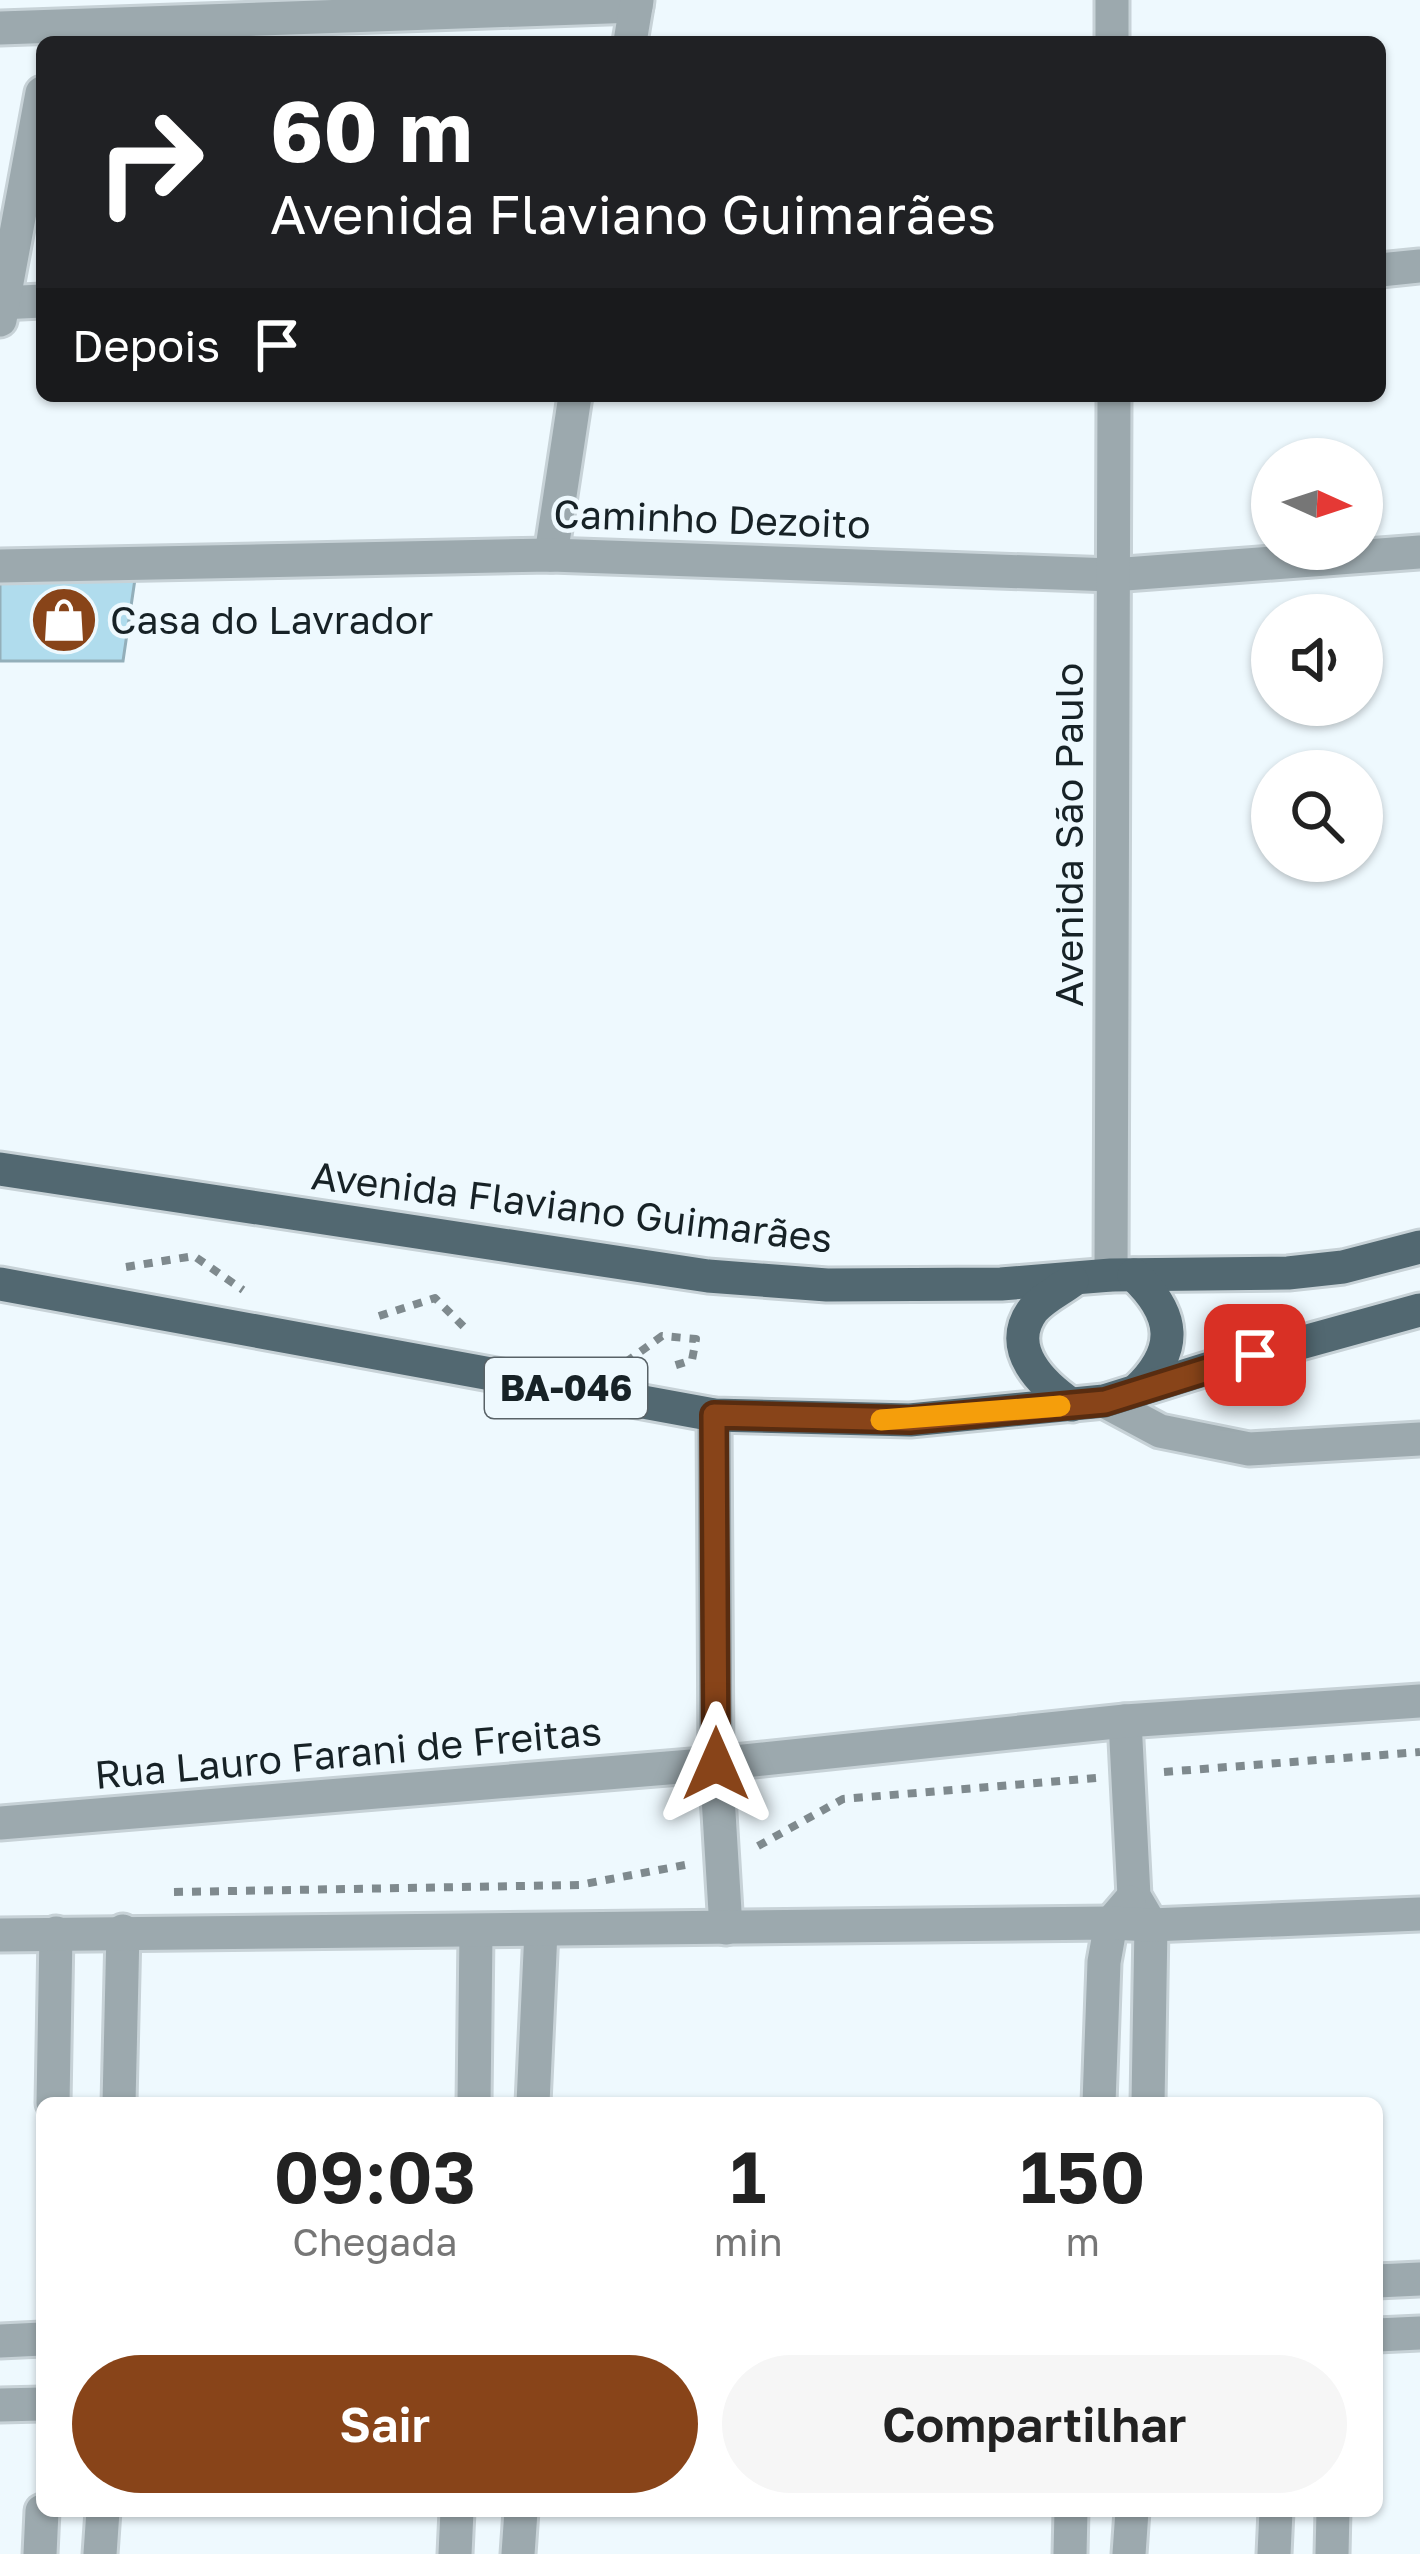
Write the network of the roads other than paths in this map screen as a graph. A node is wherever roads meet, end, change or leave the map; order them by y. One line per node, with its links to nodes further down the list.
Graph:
1 (1112, 0): 6 (street)
2 (636, 3): 3 (street); 5 (street)
3 (55, 23): 4 (street)
4 (0, 28)
5 (631, 36)
6 (1112, 36)
7 (36, 125): 11 (street)
8 (1420, 266): 9 (street)
9 (1386, 269)
10 (36, 303): 11 (street)
11 (1, 309)
12 (574, 402): 15 (street)
13 (1114, 402): 17 (street, Avenida São Paulo)
14 (1420, 552): 17 (street, Caminho Dezoito)
15 (551, 555): 16 (street, Caminho Dezoito); 17 (street, Caminho Dezoito)
16 (0, 566)
17 (1112, 575): 20 (street, Avenida São Paulo)
18 (0, 1169): 21 (main road, Avenida Flaviano Guimarães)
19 (1420, 1247): 20 (main road, Avenida Flaviano Guimarães)
20 (1122, 1275): 21 (main road, Avenida Flaviano Guimarães); 24 (main road)
21 (1074, 1280): 24 (main road)
22 (0, 1284): 25 (main road, BA-046)
23 (1420, 1310): 24 (main road, BA-046)
24 (1104, 1399): 25 (main road, BA-046); 26 (street)
25 (714, 1415): 29 (street)
26 (1420, 1439)
27 (1420, 1701): 28 (street, Rua Lauro Farani de Freitas)
28 (1125, 1721): 29 (street, Rua Lauro Farani de Freitas); 31 (street)
29 (716, 1764): 30 (street, Rua Lauro Farani de Freitas); 35 (street)
30 (0, 1823)
31 (1134, 1895): 33 (street); 34 (street)
32 (1420, 1915): 34 (street)
33 (1112, 1923): 34 (street); 35 (street); 45 (street)
34 (1151, 1925): 46 (street)
35 (726, 1928): 37 (street)
36 (123, 1931): 38 (street); 39 (street); 42 (street)
37 (541, 1931): 38 (street); 44 (street)
38 (476, 1932): 43 (street)
39 (56, 1933): 40 (street); 41 (street)
40 (0, 1935)
41 (53, 2097)
42 (119, 2097)
43 (474, 2097)
44 (533, 2097)
45 (1099, 2097)
46 (1148, 2097)
47 (1420, 2278): 48 (street)
48 (1383, 2281)
49 (1420, 2333): 50 (street)
50 (1383, 2335)
51 (36, 2339): 52 (street)
52 (0, 2341)
53 (36, 2404): 54 (street)
54 (0, 2405)
55 (42, 2517): 63 (street)
56 (103, 2517): 64 (street)
57 (457, 2517): 65 (street)
58 (520, 2517): 66 (street)
59 (1071, 2517): 67 (street)
60 (1132, 2517): 68 (street)
61 (1276, 2517): 69 (street)
62 (1334, 2517): 70 (street)
63 (40, 2554)
64 (100, 2554)
65 (455, 2554)
66 (518, 2554)
67 (1070, 2554)
68 (1129, 2554)
69 (1274, 2554)
70 (1332, 2554)

